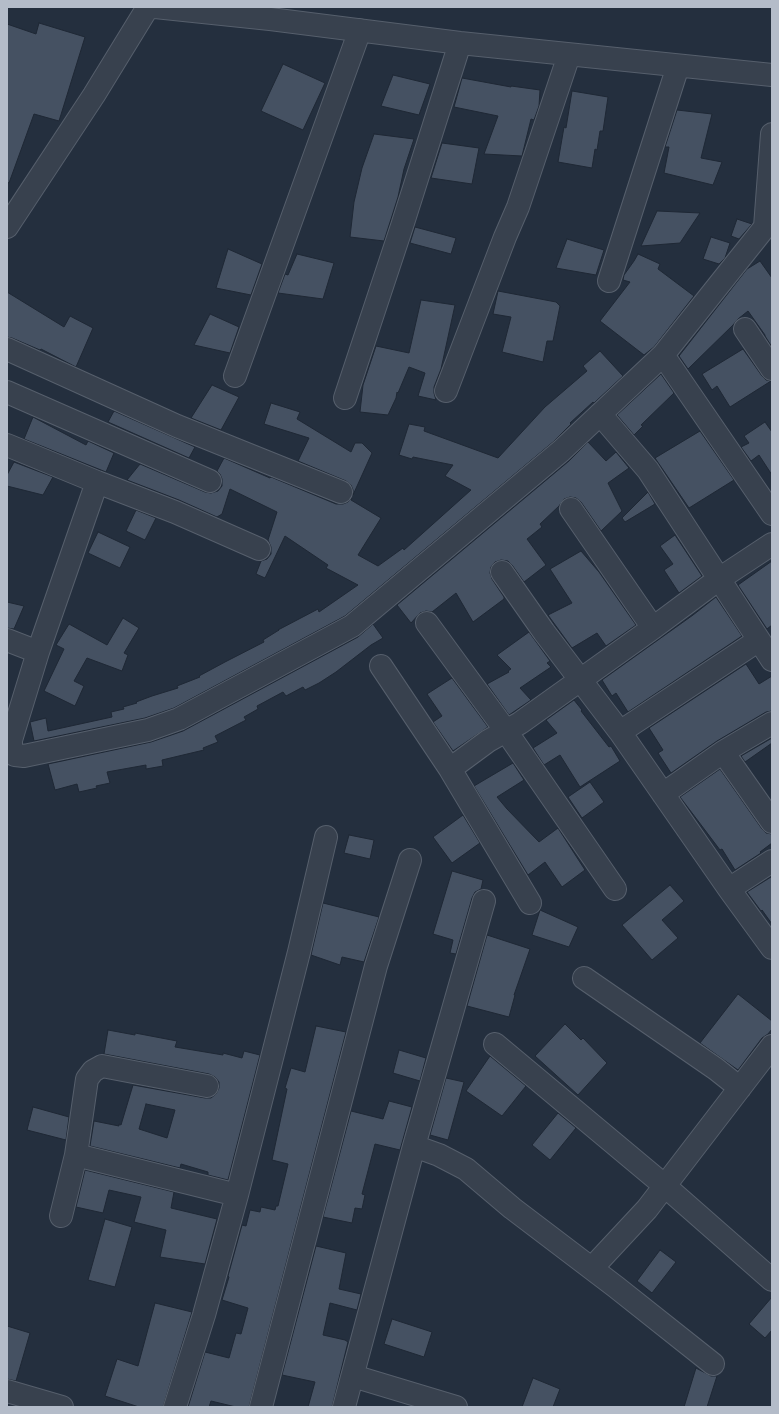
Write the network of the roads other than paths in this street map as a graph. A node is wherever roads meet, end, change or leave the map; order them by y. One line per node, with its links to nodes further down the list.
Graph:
1 (148, 7): 10 (street)
2 (154, 7): 3 (street)
3 (273, 13): 4 (street)
4 (360, 30): 5 (street); 17 (street)
5 (460, 43): 6 (street); 20 (street)
6 (569, 55): 7 (street); 18 (street)
7 (678, 66): 8 (street); 12 (street)
8 (772, 75)
9 (772, 134): 11 (street)
10 (7, 227)
11 (769, 227): 15 (street)
12 (609, 281)
13 (745, 329): 16 (street)
14 (7, 349): 25 (street)
15 (663, 355): 21 (street); 27 (street)
16 (772, 369)
17 (235, 376)
18 (446, 391)
19 (7, 392): 23 (street)
20 (345, 398)
21 (600, 414): 31 (street); 36 (street)
22 (8, 449): 24 (street)
23 (210, 481)
24 (97, 482): 29 (street); 36 (street)
25 (341, 492)
26 (571, 509): 33 (street)
27 (772, 514)
28 (772, 544): 31 (street)
29 (259, 549)
30 (502, 572): 39 (street)
31 (720, 579): 33 (street); 35 (street)
32 (427, 623): 41 (street)
33 (653, 628): 39 (street)
34 (7, 640): 36 (street)
35 (759, 640): 37 (street); 42 (street)
36 (38, 652)
37 (772, 660)
38 (381, 666): 44 (street)
39 (580, 680): 41 (street); 42 (street)
40 (772, 723): 43 (street)
41 (506, 731): 44 (street); 50 (street)
42 (620, 732): 45 (street)
43 (723, 752): 45 (street); 46 (street)
44 (450, 769): 53 (street)
45 (663, 794): 51 (street)
46 (772, 822)
47 (326, 837): 63 (street)
48 (410, 860): 72 (street)
49 (772, 861): 51 (street)
50 (615, 889)
51 (729, 889): 54 (street)
52 (484, 901): 60 (street)
53 (530, 903)
54 (772, 948)
55 (584, 978): 59 (street)
56 (495, 1044): 62 (street)
57 (772, 1046): 59 (street)
58 (207, 1086): 61 (street)
59 (740, 1088): 62 (street)
60 (414, 1146): 65 (street); 68 (street)
61 (76, 1155): 63 (street); 64 (street)
62 (665, 1186): 65 (street); 66 (street)
63 (237, 1195): 71 (street)
64 (61, 1216)
65 (592, 1268): 67 (street)
66 (772, 1280)
67 (713, 1364)
68 (353, 1376): 73 (street); 74 (street)
69 (7, 1391): 70 (street)
70 (62, 1407)
71 (175, 1407)
72 (261, 1407)
73 (344, 1407)
74 (456, 1407)

